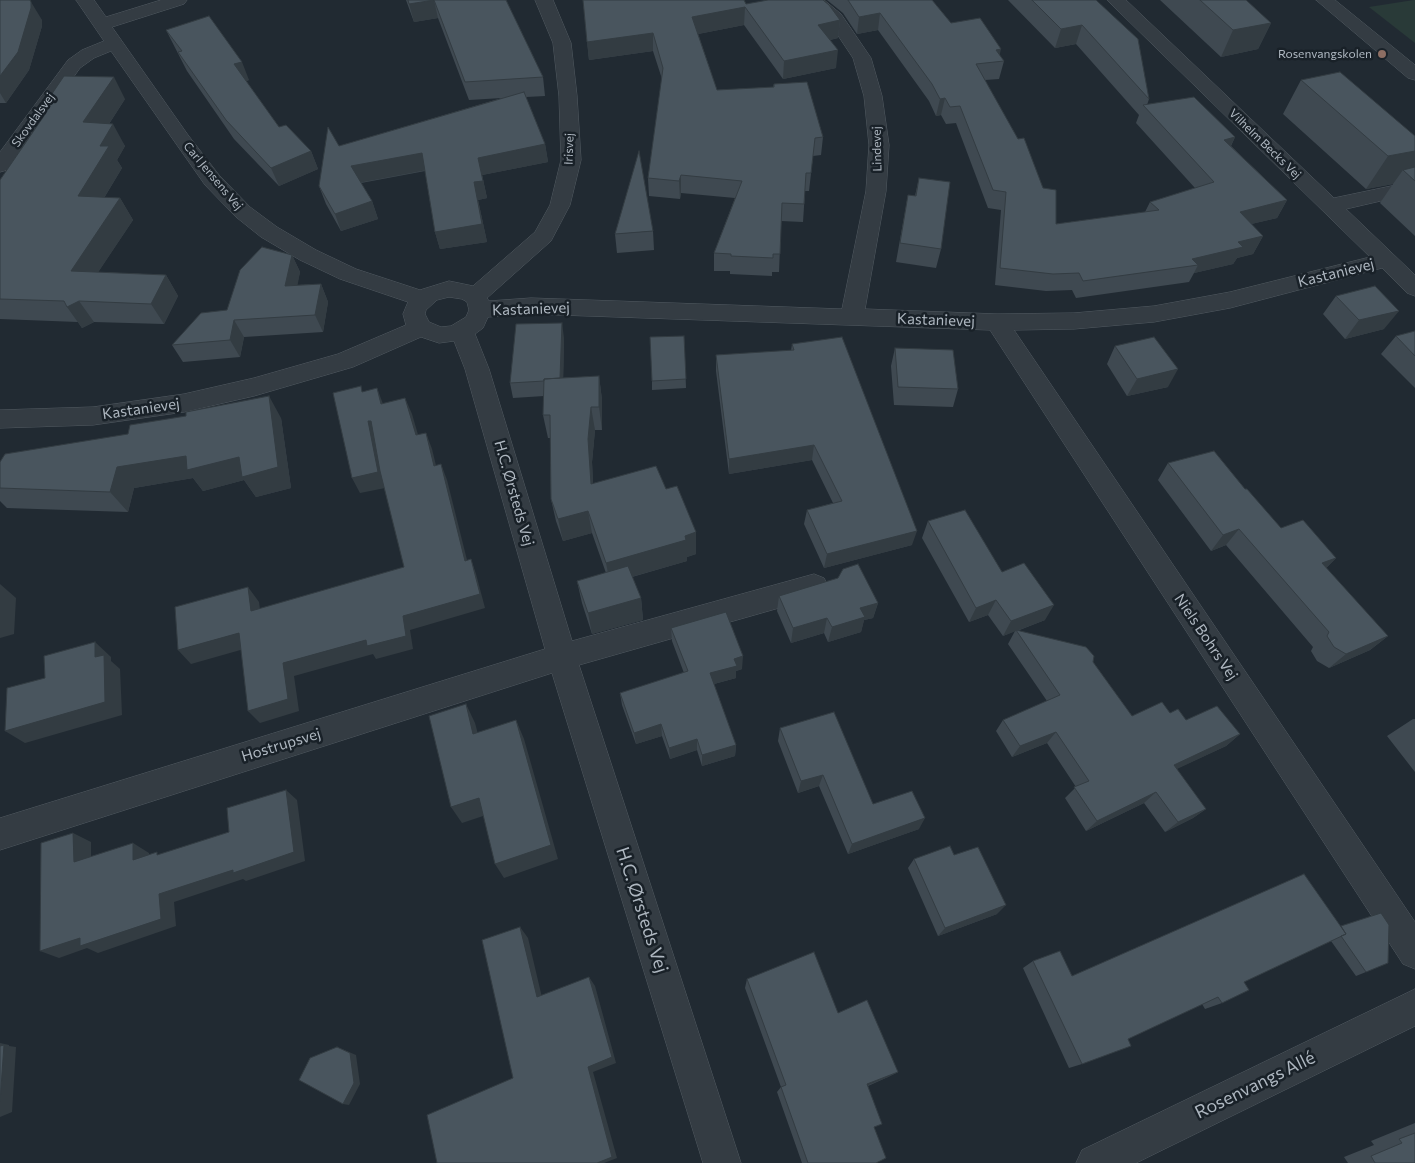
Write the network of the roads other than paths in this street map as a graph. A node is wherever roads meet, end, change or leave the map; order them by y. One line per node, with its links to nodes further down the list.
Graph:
1 (86, 0): 7 (street, Carl Jensens Vej)
2 (178, 0): 7 (street)
3 (544, 0): 16 (street, Irisvej)
4 (813, 0): 17 (street, Lindevej)
5 (1116, 0): 12 (street, Vilhelm Becks Vej)
6 (1324, 0): 9 (street)
7 (103, 24): 8 (street, Carl Jensens Vej)
8 (115, 43): 10 (street, Skovdalsvej); 15 (street, Carl Jensens Vej)
9 (1415, 74)
10 (0, 166)
11 (1415, 187): 12 (street)
12 (1330, 206): 13 (street, Vilhelm Becks Vej)
13 (1386, 260): 14 (street, Vilhelm Becks Vej); 18 (street, Kastanievej)
14 (1415, 288)
15 (422, 299): 16 (street); 19 (street)
16 (472, 312): 17 (street, Kastanievej); 19 (street); 22 (street, H.C. Ørsteds Vej)
17 (852, 317): 18 (street, Kastanievej)
18 (997, 322): 24 (street, Niels Bohrs Vej)
19 (420, 328): 20 (street, Kastanievej)
20 (0, 419)
21 (824, 584): 22 (street)
22 (562, 657): 23 (street, Hostrupsvej); 26 (street, H.C. Ørsteds Vej)
23 (0, 834)
24 (1415, 952)
25 (1415, 1007): 27 (street, Rosenvangs Allé)
26 (722, 1163)
27 (1095, 1163)

